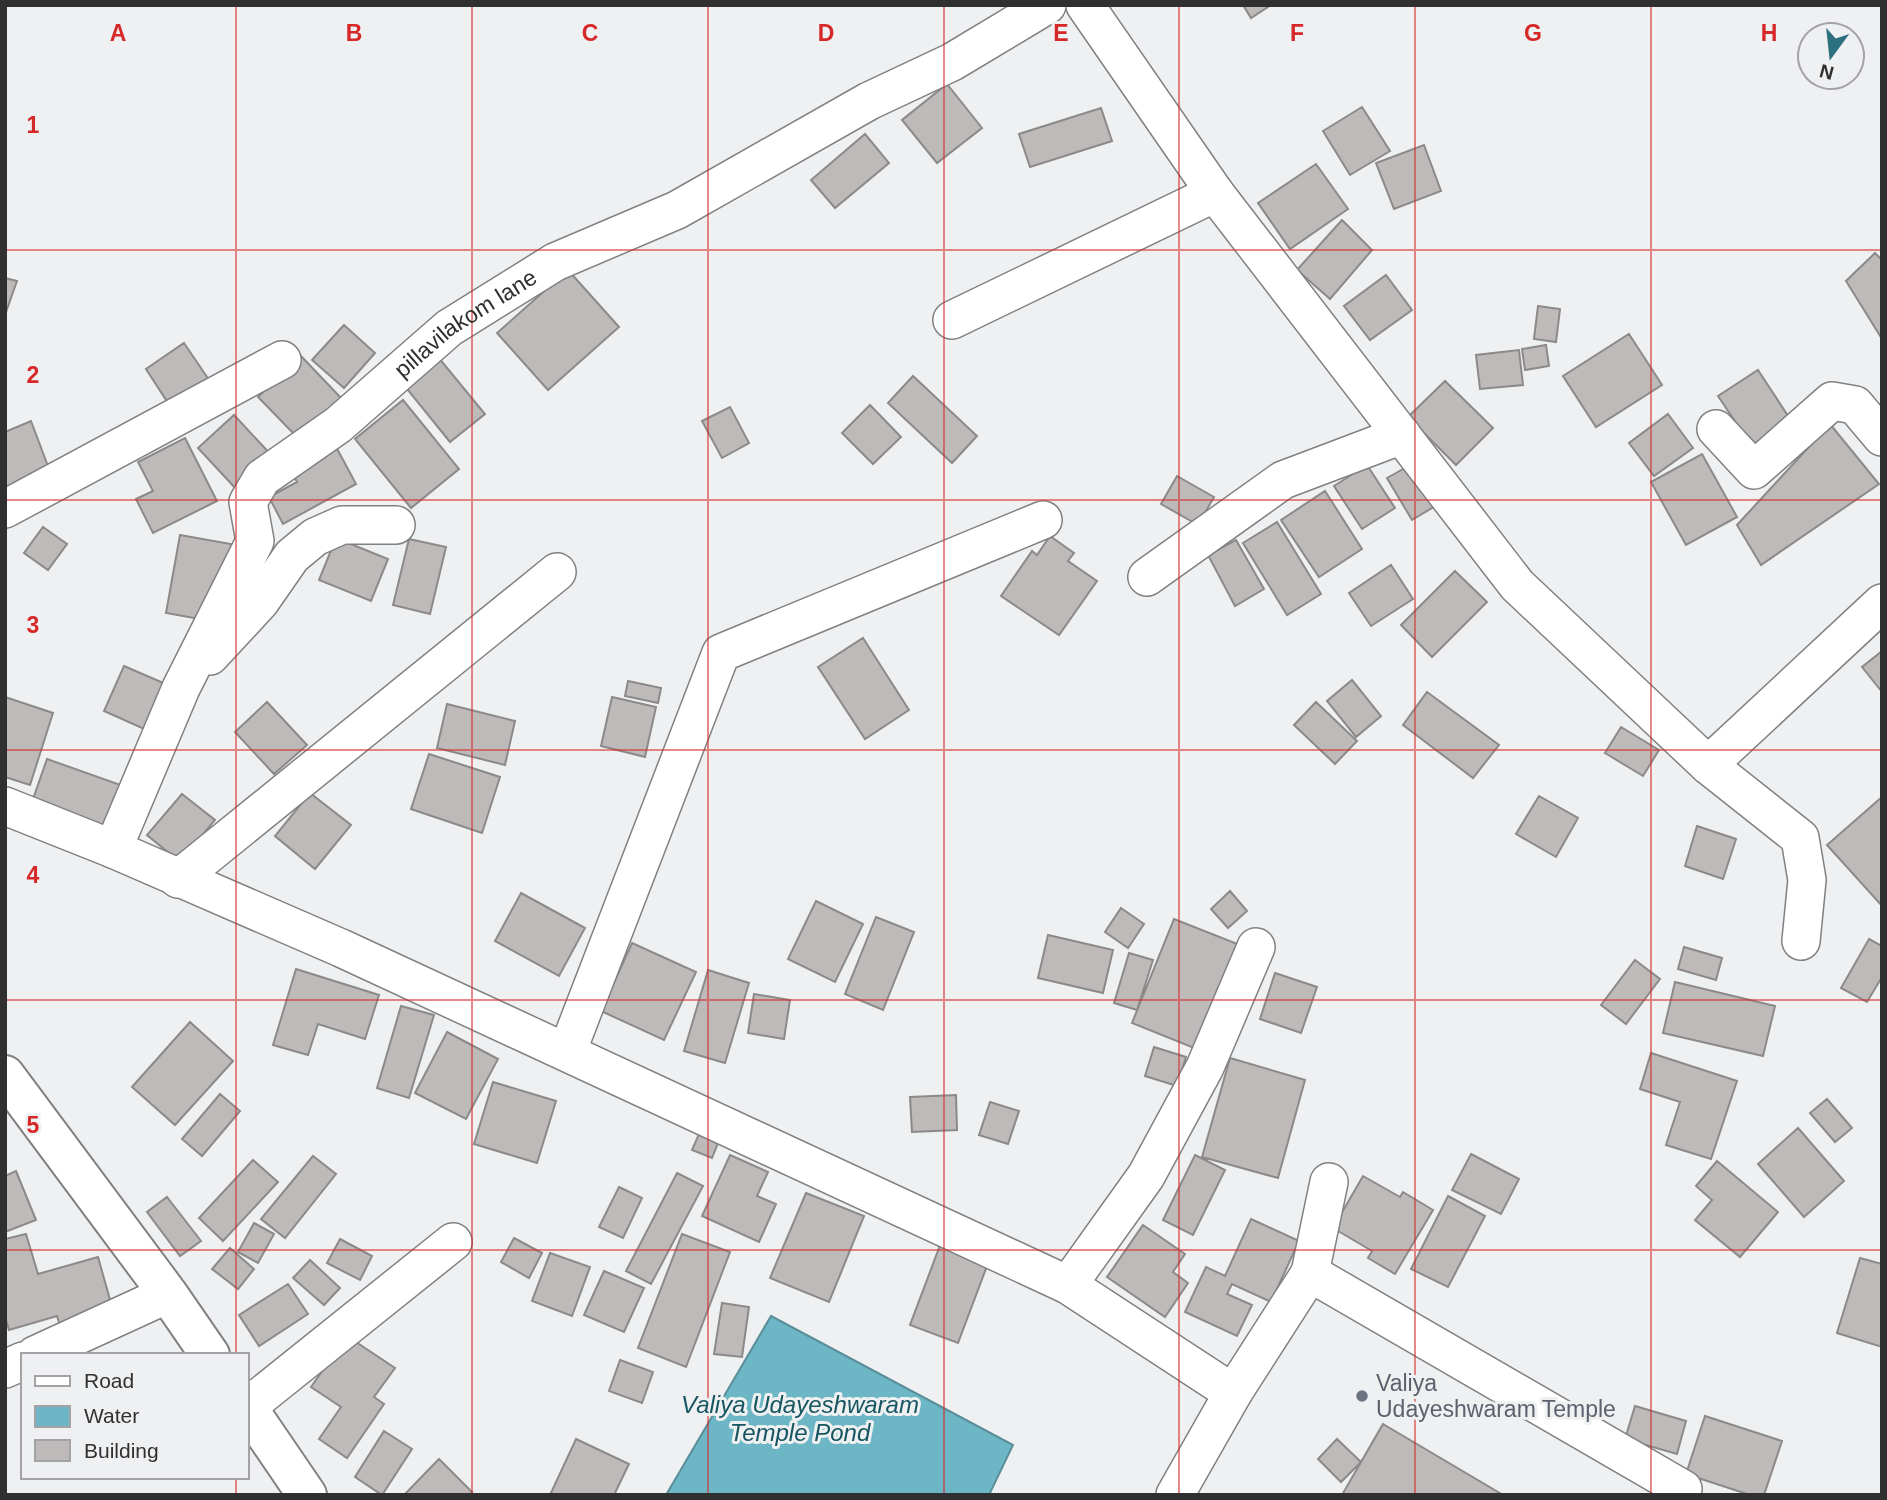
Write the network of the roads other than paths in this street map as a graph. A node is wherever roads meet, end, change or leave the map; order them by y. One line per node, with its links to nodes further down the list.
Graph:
1 (1047, 5): 15 (street, pillavilakom lane)
2 (1085, 5): 3 (street)
3 (1216, 193): 4 (street); 7 (street)
4 (952, 320)
5 (282, 360): 9 (street)
6 (1716, 429): 8 (street)
7 (1402, 435): 13 (street); 16 (street)
8 (1882, 438)
9 (5, 509)
10 (1043, 520): 22 (street)
11 (396, 525): 15 (street)
12 (558, 572): 19 (street)
13 (1147, 576)
14 (1882, 603): 16 (street)
15 (181, 688): 18 (street, pillavilakom lane)
16 (1708, 765): 20 (street)
17 (5, 806): 18 (street)
18 (113, 849): 19 (street)
19 (178, 879): 22 (street)
20 (1801, 941)
21 (1256, 947): 27 (street)
22 (567, 1052): 27 (street)
23 (5, 1075): 28 (main road)
24 (1329, 1182): 26 (street)
25 (453, 1242): 34 (street)
26 (1310, 1273): 33 (street); 38 (street)
27 (1068, 1285): 33 (street)
28 (168, 1294): 29 (street); 30 (main road)
29 (39, 1353)
30 (209, 1353)
31 (21, 1361): 32 (street)
32 (5, 1368)
33 (1233, 1393): 37 (street)
34 (248, 1406)
35 (248, 1408): 36 (main road)
36 (307, 1495)
37 (1175, 1495)
38 (1680, 1495)

